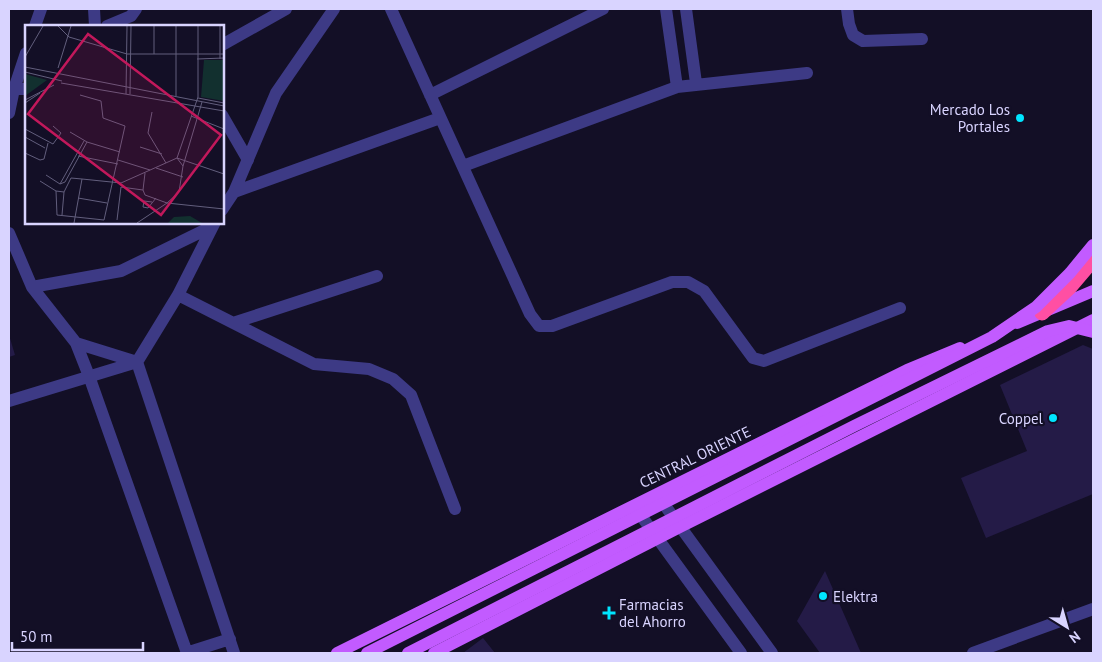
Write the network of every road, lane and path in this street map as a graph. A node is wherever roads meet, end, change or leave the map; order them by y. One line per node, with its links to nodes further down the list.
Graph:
1 (41, 9): 11 (street)
2 (94, 9): 12 (street)
3 (136, 9): 13 (street)
4 (286, 9): 15 (street)
5 (333, 9): 25 (street)
6 (390, 9): 21 (street)
7 (603, 9): 21 (street)
8 (666, 9): 19 (street)
9 (686, 9): 18 (street)
10 (847, 9): 14 (street)
11 (35, 25)
12 (95, 25)
13 (109, 25)
14 (922, 39)
15 (224, 44)
16 (25, 57): 20 (street)
17 (806, 73): 18 (street)
18 (696, 83): 19 (street)
19 (677, 87): 26 (street)
20 (16, 90): 22 (street)
21 (430, 95): 24 (street)
22 (9, 113)
23 (224, 118): 25 (street)
24 (440, 118): 26 (street); 27 (street)
25 (248, 160): 27 (street)
26 (463, 166): 37 (street)
27 (234, 192): 28 (street)
28 (224, 207)
29 (214, 224): 34 (street); 36 (street)
30 (9, 233): 34 (street)
31 (1093, 245): 56 (main road, bridge)
32 (1093, 260): 38 (highway)
33 (377, 276): 40 (street)
34 (32, 287): 42 (street)
35 (1093, 291): 38 (main road, CENTRAL ORIENTE)
36 (178, 296): 40 (street); 43 (street)
37 (900, 308)
38 (1042, 313): 46 (main road, CENTRAL ORIENTE)
39 (1093, 320): 49 (main road)
40 (233, 323): 48 (street)
41 (1093, 332): 57 (main road, bridge)
42 (76, 343): 43 (street); 44 (street)
43 (137, 362): 44 (street); 52 (street)
44 (89, 376): 45 (street); 53 (street)
45 (9, 402)
46 (657, 494): 47 (main road, CENTRAL ORIENTE); 49 (street)
47 (634, 506): 50 (street); 55 (main road, CENTRAL ORIENTE)
48 (456, 509)
49 (680, 527): 50 (main road); 60 (street)
50 (657, 538): 58 (main road); 59 (street)
51 (1093, 609): 61 (street)
52 (230, 639): 53 (street); 54 (street)
53 (186, 653)
54 (234, 653)
55 (337, 653)
56 (367, 653)
57 (408, 653)
58 (434, 653)
59 (741, 653)
60 (772, 653)
61 (973, 653)

